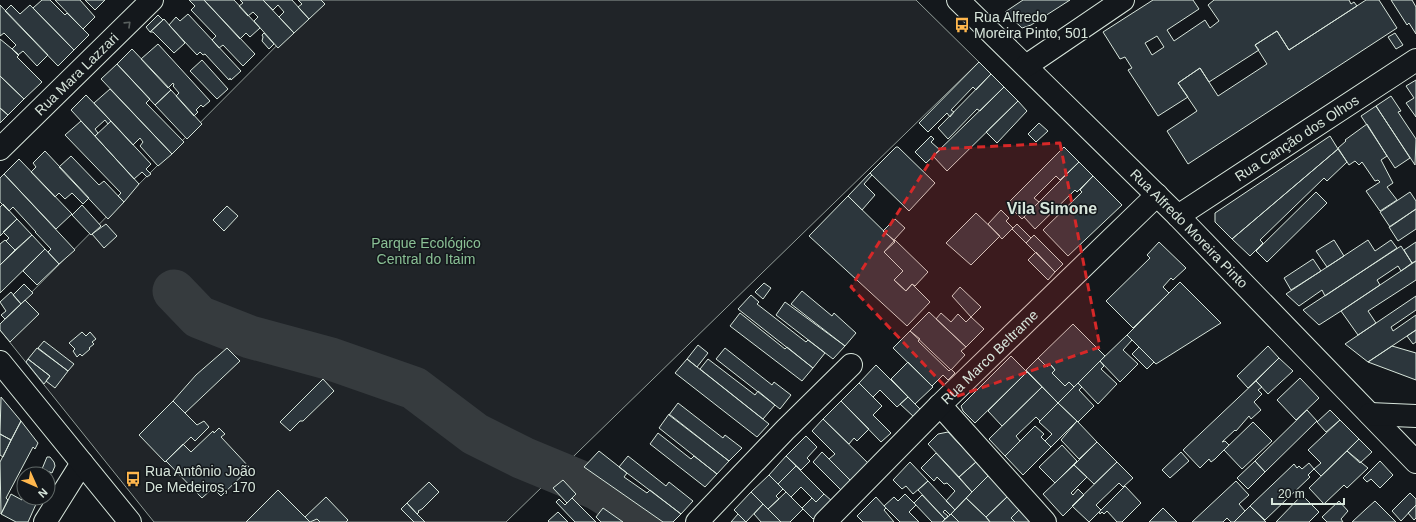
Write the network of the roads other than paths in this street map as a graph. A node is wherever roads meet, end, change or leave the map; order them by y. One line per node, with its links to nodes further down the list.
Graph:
1 (152, 0): 6 (street, Rua Mara Lazzari, one-way to 1)
2 (958, 0): 5 (street, Rua Alfredo Moreira Pinto)
3 (1123, 0): 5 (street)
4 (1416, 60): 8 (street, Rua Canção dos Olhos)
5 (1026, 66): 7 (street, Rua Alfredo Moreira Pinto)
6 (0, 149)
7 (1157, 195): 8 (street, Rua Alfredo Moreira Pinto); 11 (street, Rua Marco Beltrame)
8 (1178, 216): 12 (street, Rua Alfredo Moreira Pinto)
9 (0, 362): 15 (street)
10 (851, 365): 18 (street)
11 (940, 405): 19 (street, Rua Marco Beltrame); 20 (street)
12 (1370, 414): 13 (street); 14 (street, Rua Alfredo Moreira Pinto)
13 (1416, 416)
14 (1416, 462)
15 (82, 463): 16 (street); 17 (street)
16 (45, 522)
17 (130, 522)
18 (698, 522)
19 (825, 522)
20 (1045, 522)

